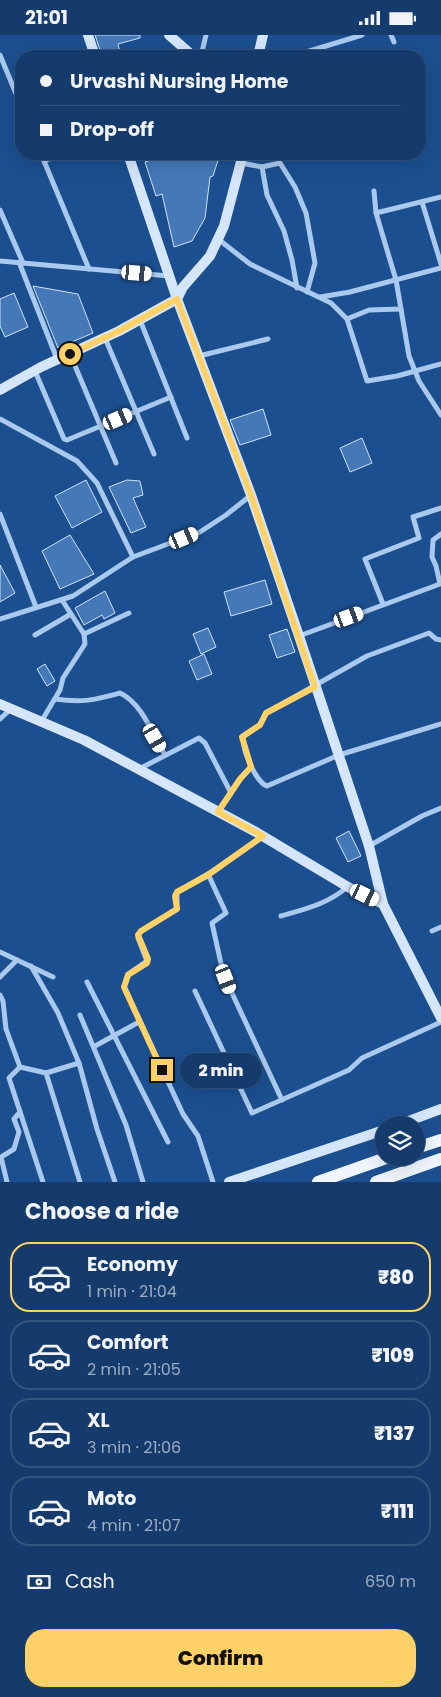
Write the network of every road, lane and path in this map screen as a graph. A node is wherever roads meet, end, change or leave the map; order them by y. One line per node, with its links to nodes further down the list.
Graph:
1 (88, 35): 8 (street)
2 (169, 35): 9 (street)
3 (206, 35): 10 (street)
4 (263, 35): 11 (street)
5 (362, 35): 12 (street)
6 (391, 35): 7 (street)
7 (394, 42)
8 (93, 50)
9 (186, 50)
10 (202, 50)
11 (259, 50)
12 (313, 50)
13 (0, 55): 14 (street)
14 (15, 91)
15 (130, 160): 31 (street)
16 (241, 160): 25 (street)
17 (246, 160): 19 (street)
18 (44, 161): 30 (street)
19 (262, 167): 33 (street); 34 (street)
20 (374, 191): 24 (street)
21 (441, 197): 22 (street)
22 (422, 202): 24 (street); 28 (street)
23 (0, 210): 27 (street)
24 (376, 213): 32 (street)
25 (218, 239): 33 (street); 36 (street)
26 (0, 261): 27 (street)
27 (21, 263): 30 (street); 44 (street)
28 (441, 264)
29 (441, 268): 32 (street)
30 (89, 269): 31 (street)
31 (169, 276): 36 (street)
32 (396, 280): 35 (street); 37 (street)
33 (297, 288): 34 (street)
34 (307, 292): 35 (street)
35 (319, 297): 38 (street)
36 (177, 299): 39 (street); 43 (street)
37 (401, 309): 38 (street); 47 (street)
38 (347, 319): 47 (street)
39 (140, 320): 40 (street); 49 (street)
40 (105, 338): 42 (street); 50 (street)
41 (268, 339): 43 (street)
42 (70, 354): 44 (street); 53 (street)
43 (199, 356): 57 (street)
44 (57, 360): 46 (street)
45 (441, 364): 47 (street)
46 (35, 370): 48 (street); 53 (street)
47 (415, 371): 51 (street)
48 (0, 390)
49 (170, 397): 50 (street); 54 (street)
50 (136, 412): 53 (street); 55 (street)
51 (441, 415)
52 (0, 419): 61 (street)
53 (100, 427): 56 (street)
54 (187, 438)
55 (154, 454)
56 (116, 463)
57 (251, 495): 61 (street); 70 (street)
58 (441, 508): 63 (street)
59 (0, 514): 64 (street)
60 (441, 534): 63 (street)
61 (132, 557): 62 (street)
62 (62, 600): 64 (street); 66 (street)
63 (383, 604): 70 (street)
64 (36, 607): 67 (street)
65 (129, 613): 68 (street)
66 (71, 614): 68 (street); 69 (street)
67 (0, 619)
68 (84, 634): 73 (street)
69 (35, 635)
70 (299, 635): 72 (street)
71 (441, 640): 72 (street)
72 (315, 687): 80 (street); 81 (street)
73 (55, 699): 77 (street); 79 (street)
74 (0, 704): 75 (street)
75 (11, 709): 76 (street); 77 (street)
76 (0, 719)
77 (41, 722): 82 (street)
78 (441, 724): 80 (street)
79 (165, 755): 82 (street); 83 (street)
80 (339, 755): 81 (street); 87 (street)
81 (251, 767): 83 (street)
82 (138, 769): 85 (street)
83 (231, 793): 85 (street)
84 (441, 808): 87 (street)
85 (218, 812): 86 (street)
86 (263, 836): 88 (street); 89 (street)
87 (369, 846): 90 (street)
88 (208, 875): 104 (street); 111 (street)
89 (348, 887): 90 (street); 91 (street)
90 (383, 904): 103 (street)
91 (281, 916)
92 (441, 927): 93 (street)
93 (432, 931)
94 (0, 952): 95 (street)
95 (17, 960): 96 (street); 97 (street)
96 (31, 966): 98 (street); 108 (street)
97 (0, 977)
98 (53, 977)
99 (87, 982): 106 (street)
100 (195, 991): 111 (street)
101 (0, 995): 109 (street)
102 (80, 1015): 107 (street)
103 (441, 1018)
104 (139, 1022): 106 (street); 126 (street)
105 (441, 1022): 111 (street)
106 (113, 1036): 107 (street); 117 (street)
107 (94, 1045): 125 (street)
108 (79, 1063): 110 (street); 124 (street)
109 (20, 1067): 110 (street); 113 (street)
110 (46, 1073): 123 (street)
111 (282, 1100)
112 (441, 1109): 114 (street)
113 (20, 1112): 121 (street); 122 (street)
114 (422, 1116)
115 (375, 1133): 127 (street)
116 (441, 1140): 118 (main road)
117 (168, 1142)
118 (425, 1145)
119 (441, 1159): 129 (main road)
120 (375, 1162): 128 (main road)
121 (8, 1182)
122 (43, 1182)
123 (80, 1182)
124 (115, 1182)
125 (143, 1182)
126 (214, 1182)
127 (229, 1182)
128 (318, 1182)
129 (376, 1182)

